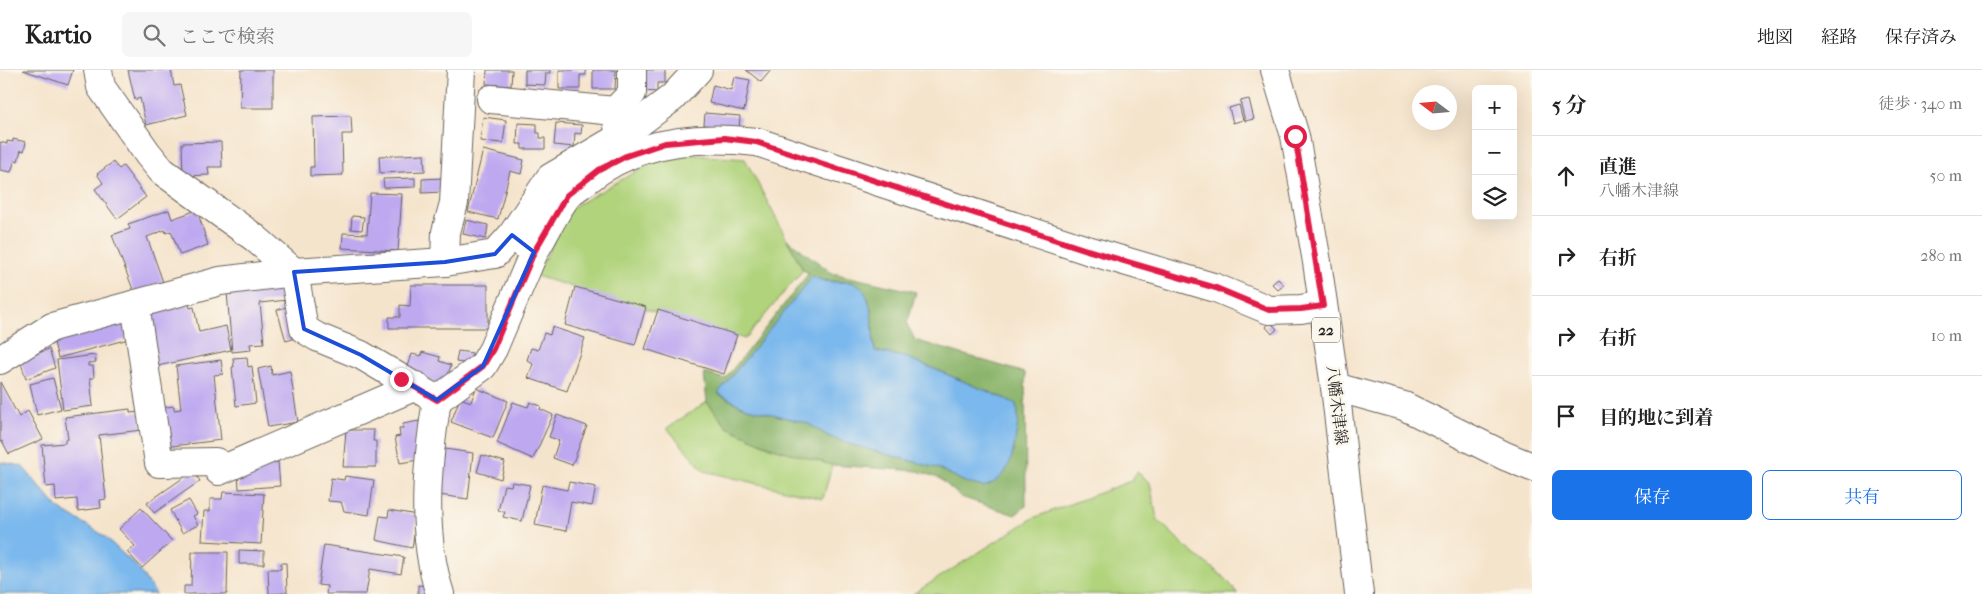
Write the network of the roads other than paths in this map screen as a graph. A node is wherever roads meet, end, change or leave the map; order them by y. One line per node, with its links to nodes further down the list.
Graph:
1 (98, 70): 11 (street)
2 (461, 70): 10 (street)
3 (632, 70): 7 (street)
4 (698, 70): 7 (street)
5 (1275, 70): 13 (street, 八幡木津線 / 22)
6 (490, 99): 7 (street)
7 (618, 124): 8 (street)
8 (512, 235): 9 (street); 10 (street)
9 (534, 252): 13 (street); 16 (street)
10 (445, 262): 11 (street)
11 (294, 272): 12 (street); 16 (street)
12 (135, 304): 14 (street); 16 (street)
13 (1323, 306): 15 (street, 八幡木津線 / 22)
14 (0, 360)
15 (1335, 388): 17 (street); 19 (street, 八幡木津線 / 22)
16 (427, 393): 18 (street)
17 (1532, 467)
18 (440, 594)
19 (1360, 594)

